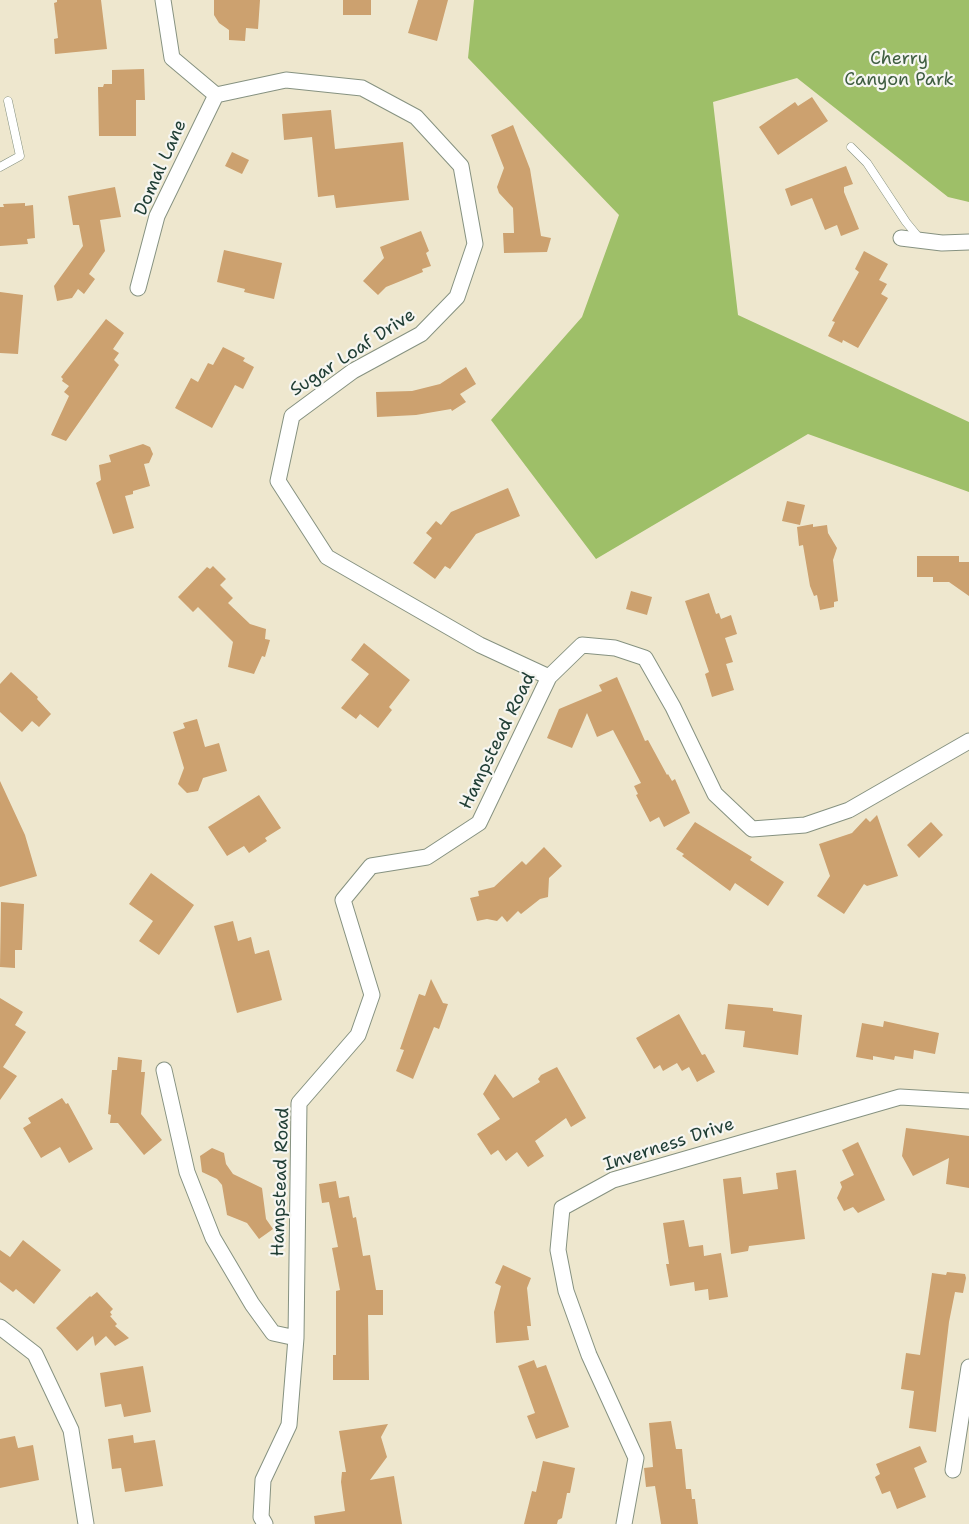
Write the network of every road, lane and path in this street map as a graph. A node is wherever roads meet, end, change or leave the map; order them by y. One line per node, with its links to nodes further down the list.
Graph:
1 (163, 0): 2 (street)
2 (216, 95): 9 (street, Domal Lane); 10 (street, Sugar Loaf Drive)
3 (8, 101): 5 (lane)
4 (851, 148): 7 (lane)
5 (0, 167)
6 (901, 238): 7 (street)
7 (922, 241): 8 (street)
8 (969, 242)
9 (138, 288)
10 (549, 677): 11 (street, Hampstead Road); 15 (street, Hampstead Road)
11 (969, 740)
12 (164, 1070): 15 (street)
13 (969, 1101): 20 (street, Inverness Drive)
14 (0, 1327): 18 (street)
15 (296, 1338): 19 (street, Hampstead Road)
16 (969, 1367): 17 (street)
17 (953, 1470)
18 (86, 1524)
19 (265, 1524)
20 (624, 1524)

